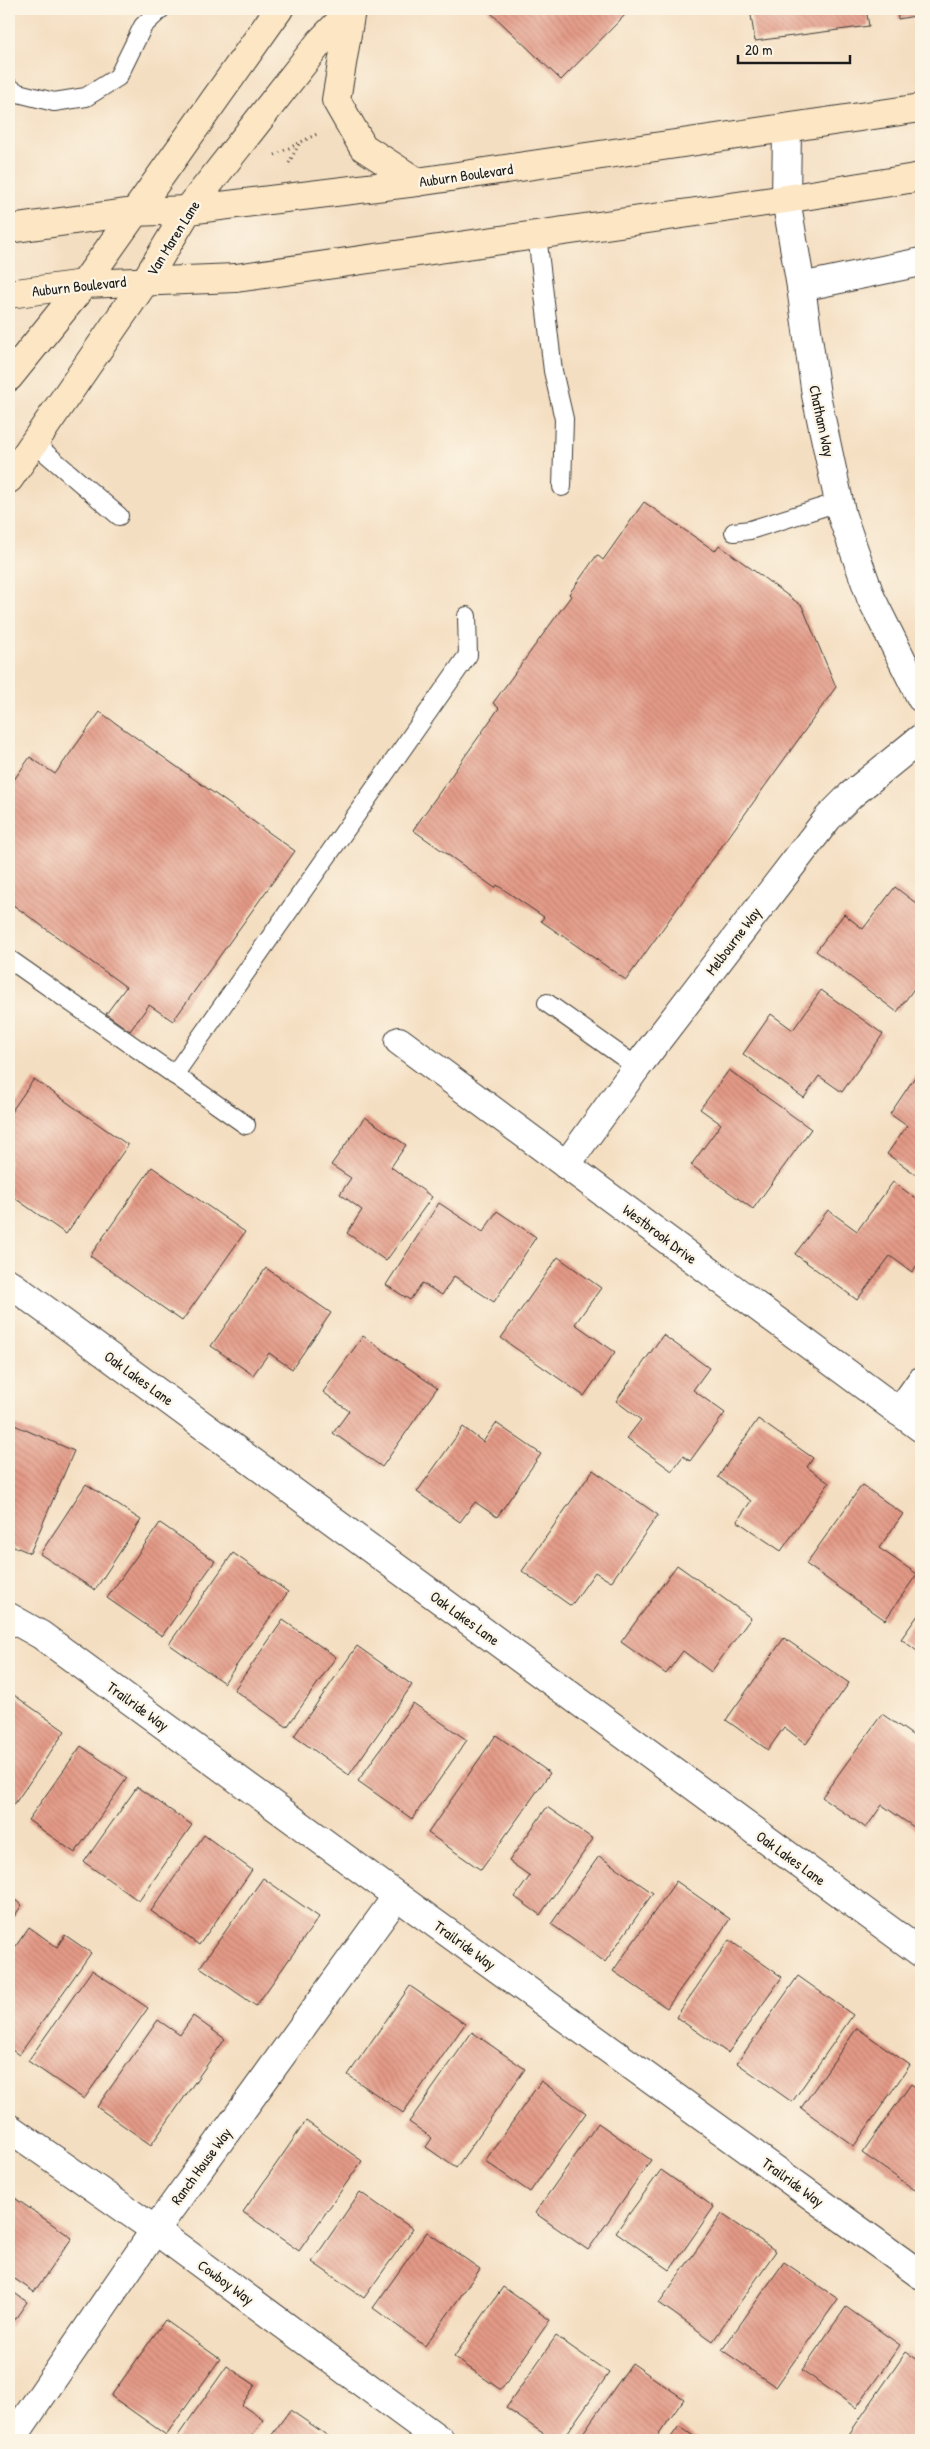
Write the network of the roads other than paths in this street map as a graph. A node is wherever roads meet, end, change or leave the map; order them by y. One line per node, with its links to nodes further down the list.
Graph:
1 (161, 9): 4 (lane)
2 (279, 9): 11 (main road)
3 (352, 9): 8 (main road); 10 (main road, Van Maren Lane)
4 (9, 87)
5 (921, 108): 6 (main road, Auburn Boulevard)
6 (787, 129): 8 (main road, Auburn Boulevard); 9 (street, Chatham Way)
7 (921, 177): 9 (main road, Auburn Boulevard)
8 (417, 182): 10 (main road, Auburn Boulevard)
9 (786, 199): 13 (main road, Auburn Boulevard); 17 (street, Chatham Way)
10 (188, 210): 11 (main road, Auburn Boulevard); 15 (main road, Van Maren Lane)
11 (133, 212): 12 (main road, Auburn Boulevard); 16 (main road)
12 (9, 229)
13 (537, 234): 15 (main road, Auburn Boulevard); 22 (lane)
14 (921, 262): 17 (street)
15 (146, 280): 16 (main road, Auburn Boulevard); 20 (main road, Van Maren Lane)
16 (84, 284): 18 (main road, Auburn Boulevard); 19 (main road)
17 (801, 287): 23 (street, Chatham Way)
18 (9, 294)
19 (9, 377)
20 (34, 443): 21 (main road, Van Maren Lane); 24 (lane)
21 (9, 479)
22 (562, 487)
23 (839, 502): 25 (lane); 27 (street, Chatham Way)
24 (119, 516)
25 (734, 532)
26 (467, 616): 33 (lane)
27 (921, 698)
28 (921, 738): 32 (street, Melbourne Way)
29 (9, 959): 33 (lane)
30 (547, 1003): 32 (lane)
31 (399, 1041): 35 (street, Westbrook Drive)
32 (637, 1067): 35 (street, Melbourne Way)
33 (174, 1075): 34 (lane)
34 (246, 1124)
35 (566, 1165): 38 (street, Westbrook Drive)
36 (9, 1283): 42 (street, Oak Lakes Lane)
37 (921, 1381): 38 (street)
38 (899, 1412): 39 (street, Westbrook Drive)
39 (921, 1428)
40 (9, 1617): 41 (street, Trailride Way)
41 (397, 1896): 44 (street, Ranch House Way); 45 (street, Trailride Way)
42 (921, 1953)
43 (9, 2128): 44 (street, Cowboy Way)
44 (155, 2230): 46 (street, Ranch House Way); 47 (street, Cowboy Way)
45 (921, 2275)
46 (11, 2440)
47 (440, 2440)

